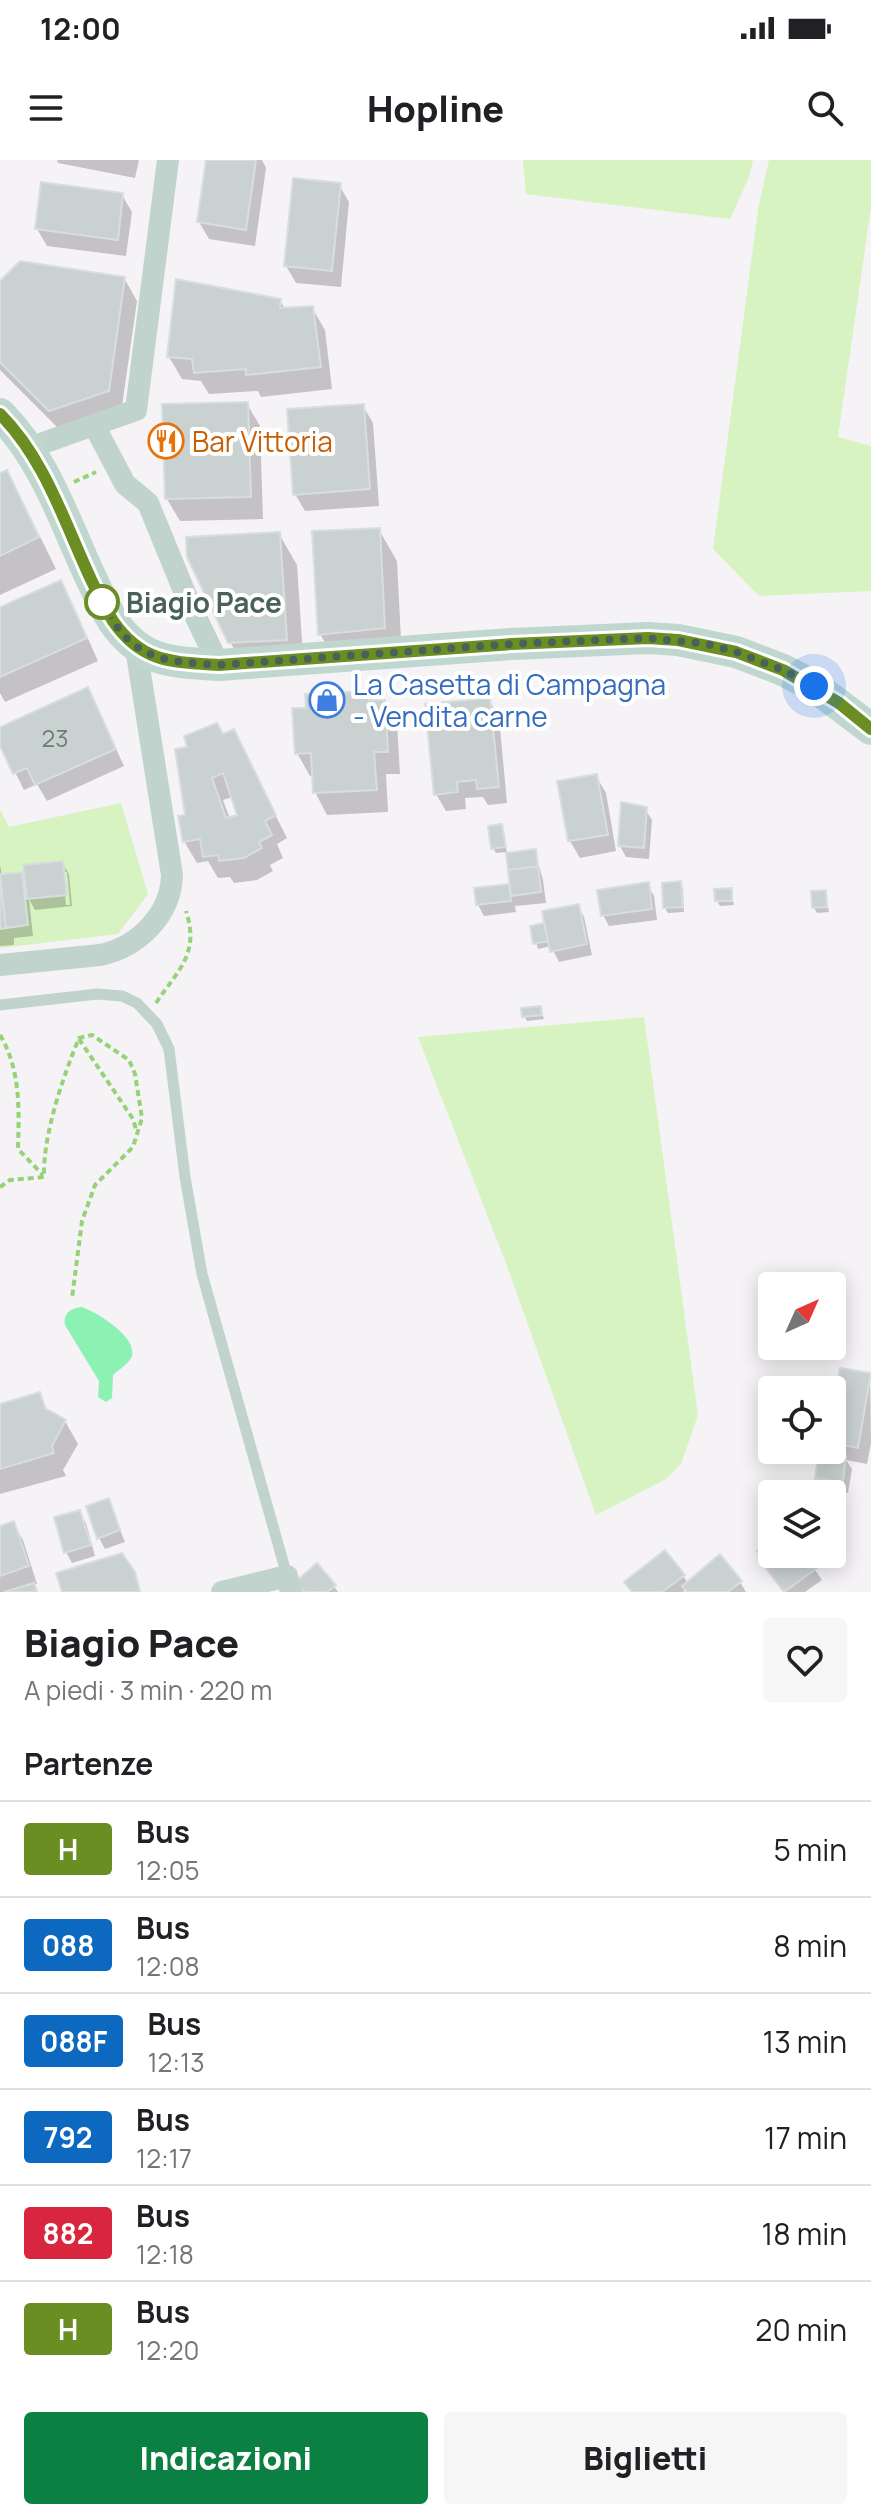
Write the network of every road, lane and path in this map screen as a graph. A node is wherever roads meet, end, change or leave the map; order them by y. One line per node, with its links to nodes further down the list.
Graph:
1 (168, 160): 3 (street)
2 (0, 414): 4 (main road)
3 (94, 425): 4 (street); 6 (street)
4 (29, 448): 5 (main road)
5 (136, 648): 6 (main road); 9 (street)
6 (219, 665): 7 (main road)
7 (871, 729)
8 (191, 925): 10 (path)
9 (0, 965)
10 (158, 1001)
11 (0, 1005): 18 (lane)
12 (0, 1035): 15 (path)
13 (79, 1038): 14 (path); 14 (path); 15 (path)
14 (137, 1131): 17 (path)
15 (44, 1177): 16 (path)
16 (0, 1187)
17 (72, 1298)
18 (289, 1584): 19 (street)
19 (222, 1592)

